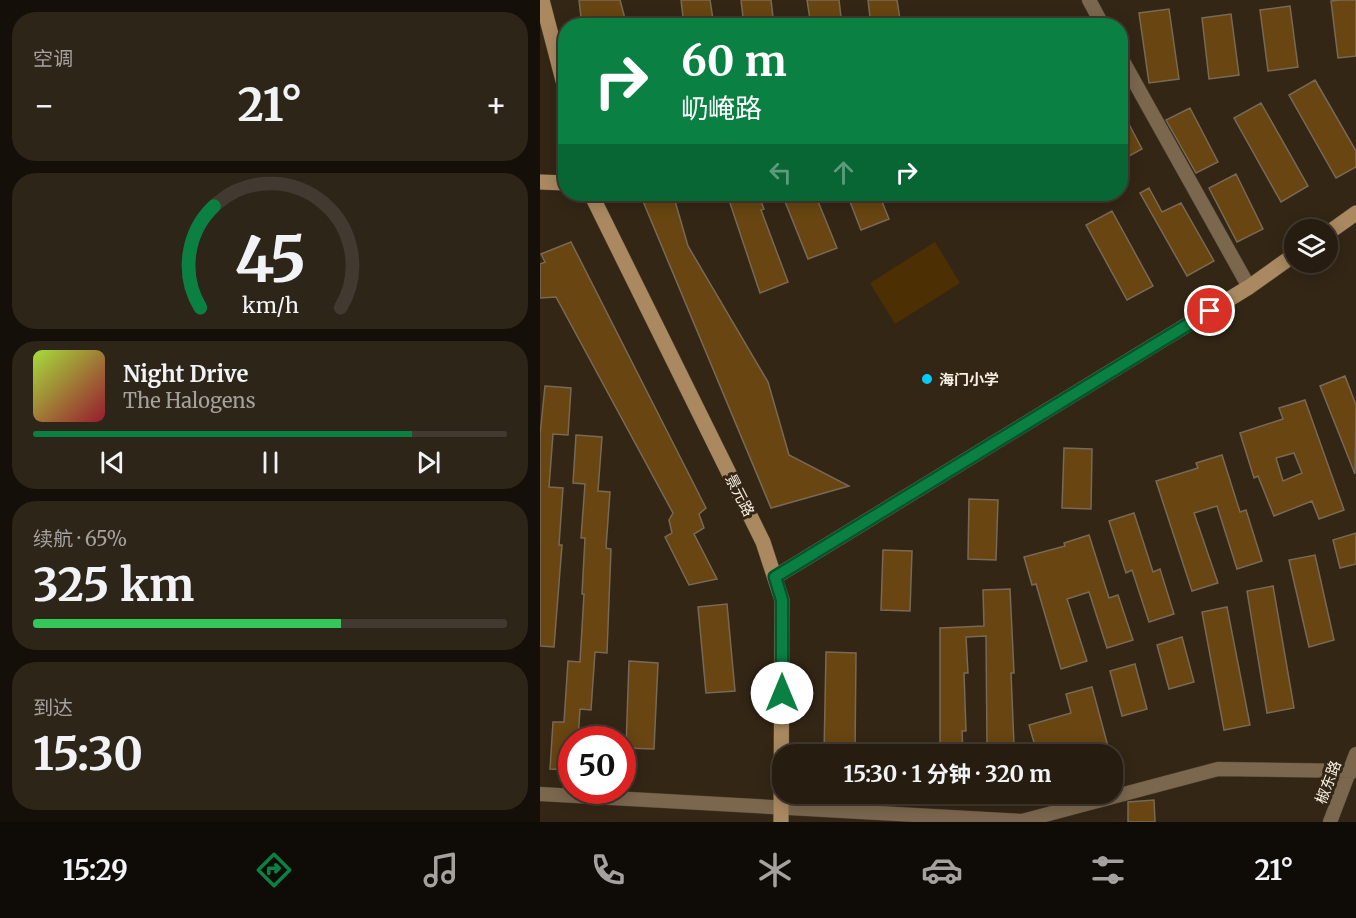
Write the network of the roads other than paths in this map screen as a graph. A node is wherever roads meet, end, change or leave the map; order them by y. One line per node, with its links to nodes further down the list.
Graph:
1 (542, 0): 4 (main road)
2 (1089, 0): 3 (street)
3 (1099, 18)
4 (558, 61)
5 (1128, 70): 12 (street)
6 (540, 182): 7 (main road)
7 (558, 183)
8 (594, 201): 13 (main road, 景元路)
9 (1356, 213): 10 (main road)
10 (1338, 226)
11 (1284, 262): 12 (main road)
12 (1249, 286): 13 (main road)
13 (775, 577): 17 (main road, 景元路)
14 (1356, 754): 15 (street, 椒东路)
15 (1353, 771): 17 (street); 18 (street, 椒东路)
16 (540, 794): 17 (street)
17 (781, 816)
18 (1330, 822)

